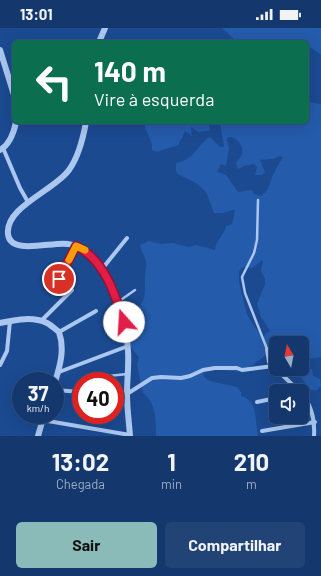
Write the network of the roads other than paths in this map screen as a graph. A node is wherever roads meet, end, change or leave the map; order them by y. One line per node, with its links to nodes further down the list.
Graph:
1 (105, 28): 2 (street)
2 (100, 40)
3 (0, 50): 4 (street)
4 (12, 89)
5 (15, 124): 7 (street)
6 (85, 124): 9 (street)
7 (1, 149): 9 (street)
8 (258, 200): 21 (lane)
9 (28, 202): 11 (street)
10 (127, 238): 12 (street)
11 (76, 246): 12 (street); 17 (street)
12 (102, 269): 14 (street)
13 (135, 290): 14 (lane)
14 (117, 302): 20 (street)
15 (96, 311): 19 (street)
16 (10, 321): 17 (street); 18 (street); 23 (street)
17 (41, 321): 19 (street)
18 (0, 323)
19 (59, 332): 25 (street)
20 (128, 346): 25 (street); 27 (street)
21 (267, 349): 22 (street)
22 (269, 362)
23 (0, 365)
24 (269, 368): 30 (street)
25 (58, 372)
26 (124, 374): 27 (lane)
27 (128, 374): 30 (street)
28 (284, 376): 29 (street)
29 (292, 384)
30 (127, 394): 38 (street)
31 (269, 399): 32 (street)
32 (257, 402)
33 (309, 406): 35 (street)
34 (64, 422): 38 (street)
35 (315, 422): 37 (street); 40 (street)
36 (41, 424): 39 (street)
37 (262, 431)
38 (130, 435)
39 (38, 436)
40 (314, 436)

